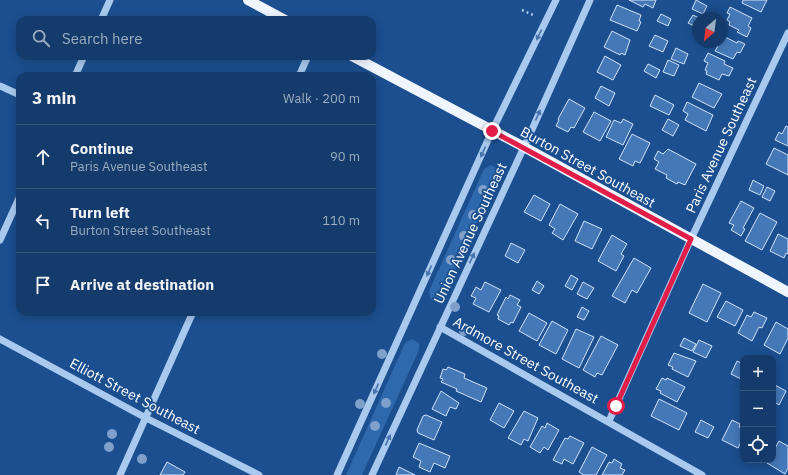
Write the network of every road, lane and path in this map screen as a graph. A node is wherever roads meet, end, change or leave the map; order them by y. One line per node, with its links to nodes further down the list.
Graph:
1 (110, 0): 6 (street)
2 (248, 0): 7 (main road)
3 (556, 0): 17 (street, one-way to 17)
4 (590, 0): 18 (street, Union Avenue Southeast, one-way to 4)
5 (522, 10): 8 (path)
6 (102, 16)
7 (278, 16)
8 (533, 16)
9 (788, 33): 20 (street, Paris Avenue Southeast)
10 (82, 60): 13 (street)
11 (306, 60): 14 (street)
12 (359, 60): 17 (main road, Burton Street Southeast)
13 (77, 72)
14 (301, 72)
15 (0, 86): 16 (street)
16 (16, 93)
17 (492, 131): 18 (main road, Burton Street Southeast); 30 (street, one-way to 30)
18 (524, 147): 20 (main road, Burton Street Southeast); 24 (street, Union Avenue Southeast, one-way to 18)
19 (16, 205): 21 (street)
20 (691, 239): 22 (main road, Burton Street Southeast); 27 (street, Paris Avenue Southeast)
21 (0, 240)
22 (788, 292)
23 (191, 316): 26 (street)
24 (440, 327): 27 (street, Ardmore Street Southeast); 31 (street, Union Avenue Southeast, one-way to 24)
25 (0, 340): 26 (street, Elliott Street Southeast)
26 (146, 418): 28 (street); 29 (street, Elliott Street Southeast)
27 (610, 421): 32 (street, Ardmore Street Southeast)
28 (120, 475)
29 (259, 475)
30 (337, 475)
31 (372, 475)
32 (702, 475)

